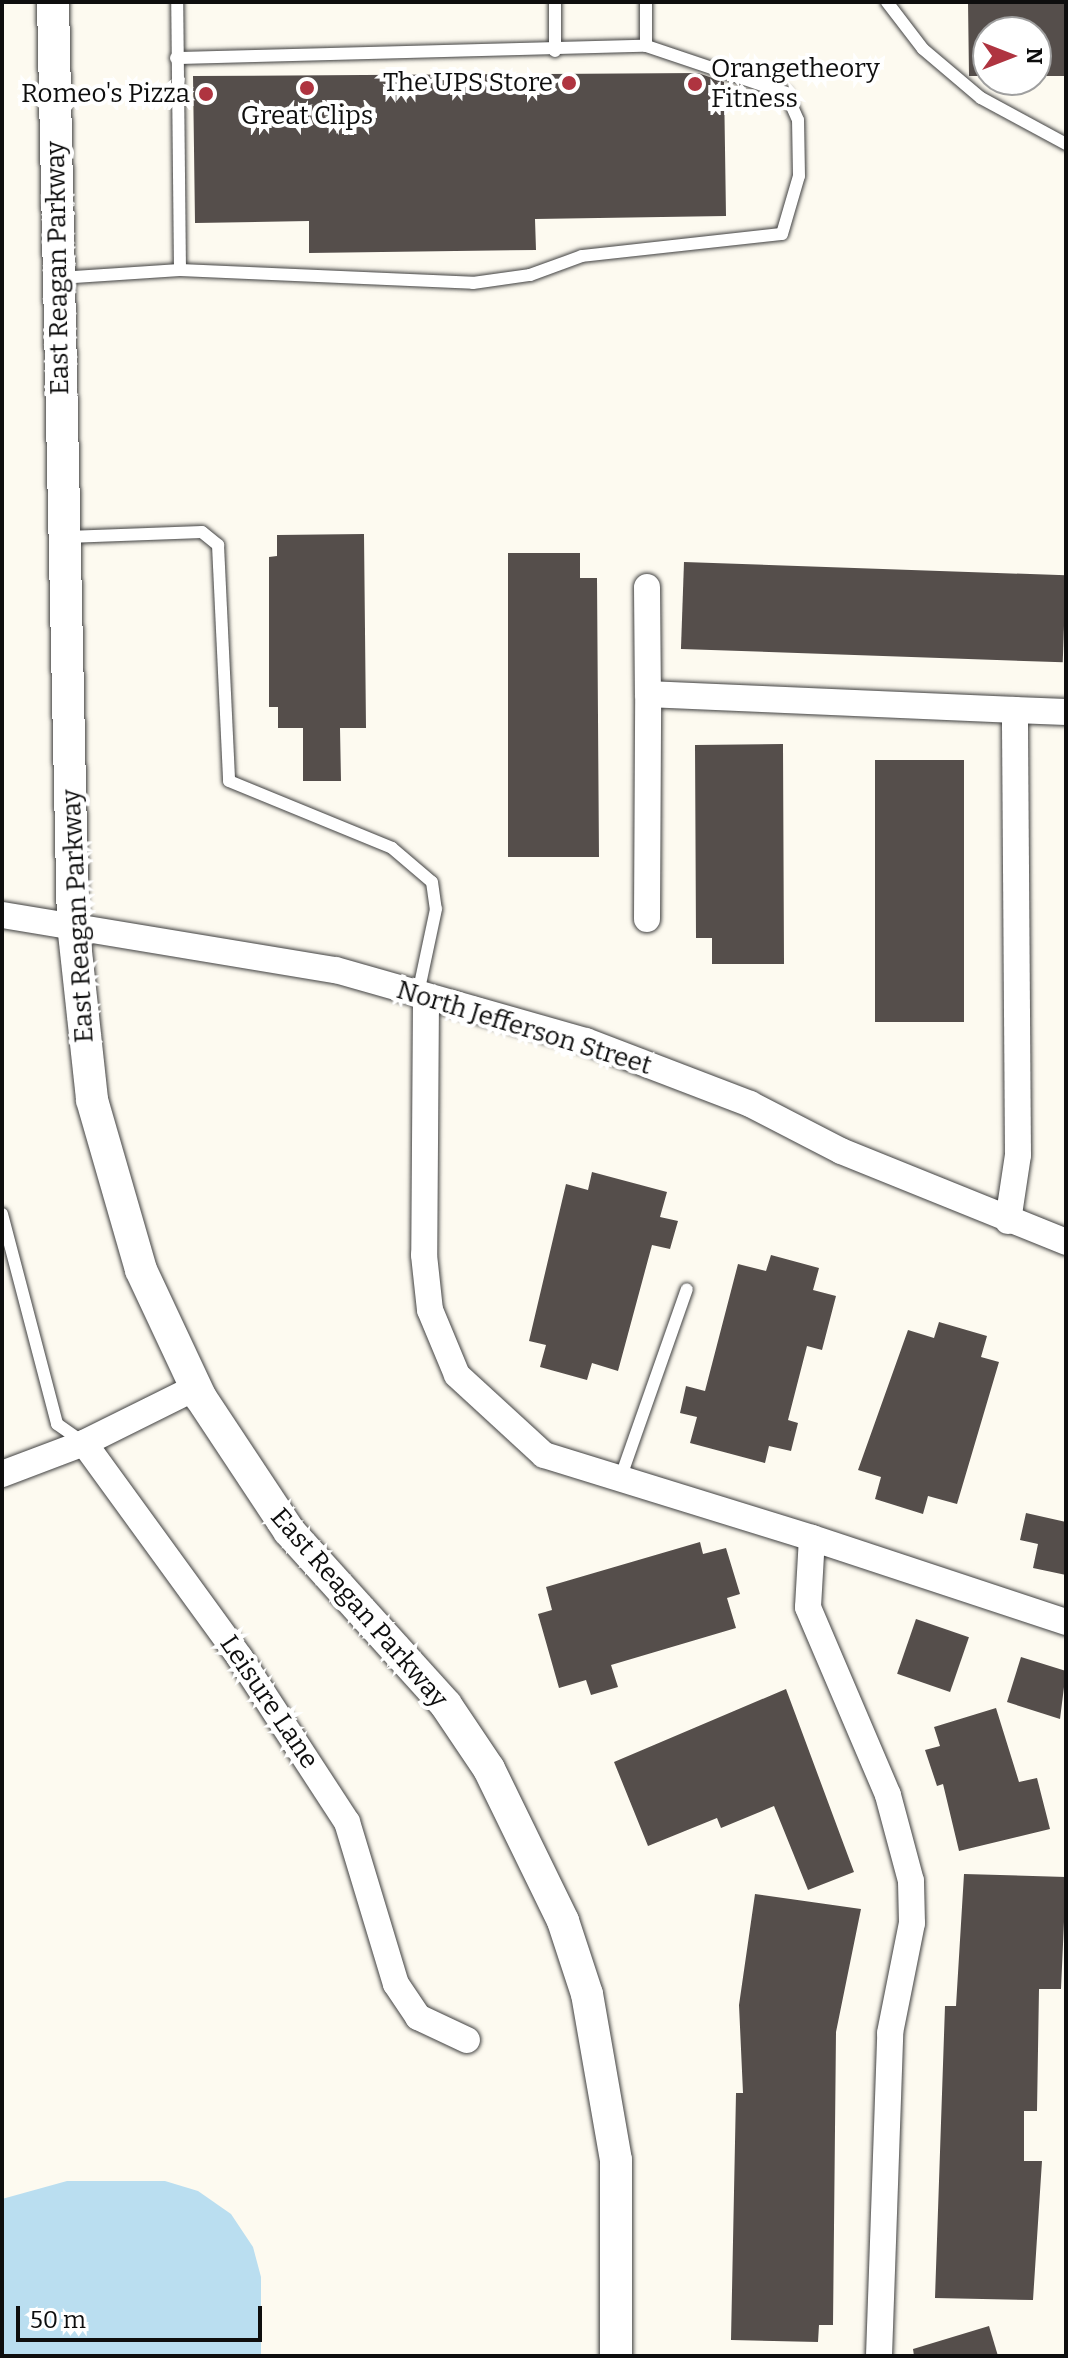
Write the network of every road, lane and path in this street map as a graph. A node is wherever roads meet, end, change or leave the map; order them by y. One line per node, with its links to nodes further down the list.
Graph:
1 (53, 2): 11 (street, East Reagan Parkway)
2 (177, 2): 8 (lane)
3 (555, 2): 7 (lane)
4 (646, 2): 6 (lane)
5 (887, 2): 9 (lane)
6 (646, 46): 7 (lane); 10 (lane)
7 (555, 51): 8 (lane)
8 (176, 58): 10 (lane)
9 (1066, 144)
10 (180, 270): 11 (lane)
11 (55, 278): 12 (street, East Reagan Parkway)
12 (67, 537): 19 (street, East Reagan Parkway); 20 (lane)
13 (647, 587): 14 (street)
14 (648, 694): 15 (street); 18 (street)
15 (1015, 710): 16 (street); 22 (street)
16 (1066, 712)
17 (2, 915): 19 (street, North Jefferson Street)
18 (647, 919)
19 (73, 924): 20 (street, North Jefferson Street); 25 (street, East Reagan Parkway)
20 (422, 998): 22 (street, North Jefferson Street); 28 (street)
21 (2, 1214): 26 (lane)
22 (1008, 1221): 23 (street, North Jefferson Street)
23 (1066, 1242)
24 (687, 1289): 28 (lane)
25 (195, 1388): 26 (street); 32 (street, East Reagan Parkway)
26 (84, 1443): 27 (street); 31 (street, Leisure Lane)
27 (2, 1474)
28 (620, 1479): 29 (street)
29 (812, 1538): 30 (street); 33 (street)
30 (1066, 1622)
31 (467, 2040)
32 (616, 2356)
33 (879, 2356)

